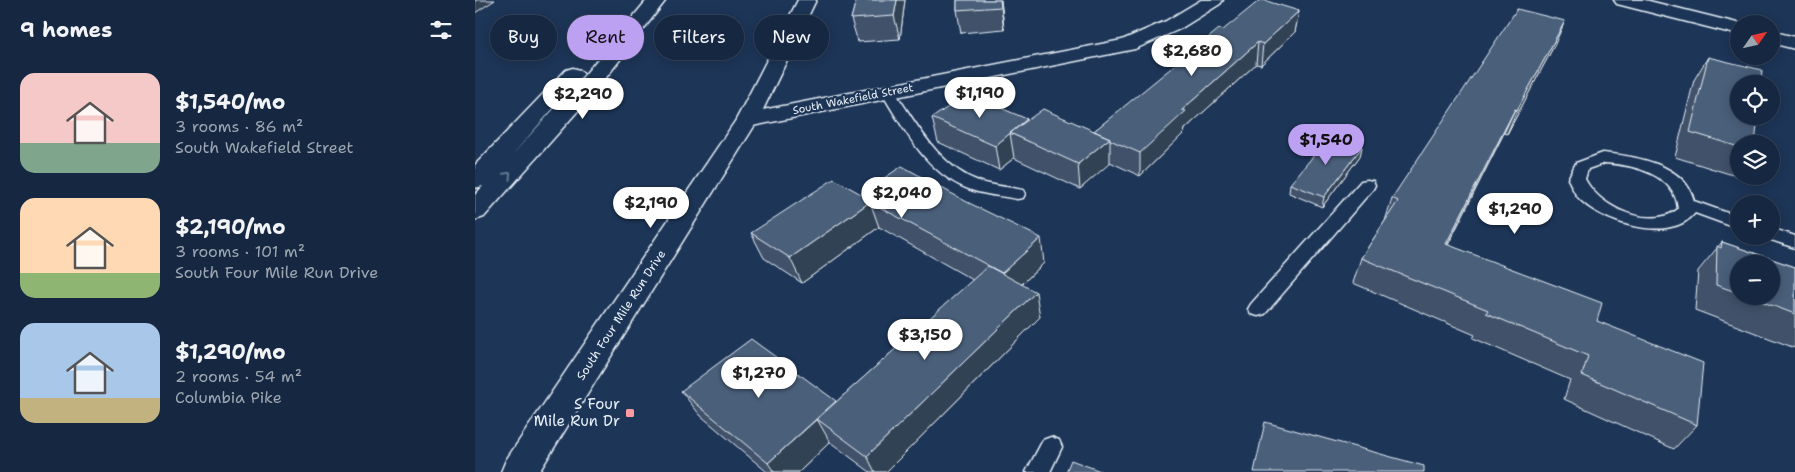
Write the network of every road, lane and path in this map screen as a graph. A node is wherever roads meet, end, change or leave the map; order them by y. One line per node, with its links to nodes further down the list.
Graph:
1 (635, 0): 11 (street)
2 (657, 0): 15 (street, one-way to 2)
3 (807, 0): 10 (street, South Four Mile Run Drive)
4 (1213, 0): 9 (street, South Wakefield Street)
5 (1623, 0): 6 (street)
6 (1730, 27)
7 (1780, 39): 8 (street)
8 (1795, 42)
9 (888, 92): 10 (street, South Wakefield Street); 13 (lane)
10 (747, 120): 21 (street, South Four Mile Run Drive)
11 (475, 180)
12 (1367, 185): 19 (lane)
13 (1017, 194)
14 (1688, 205): 14 (lane); 16 (lane)
15 (475, 210)
16 (1730, 220)
17 (1780, 237): 18 (lane)
18 (1795, 242)
19 (1258, 309)
20 (1051, 448): 22 (lane)
21 (519, 472)
22 (1038, 472)

